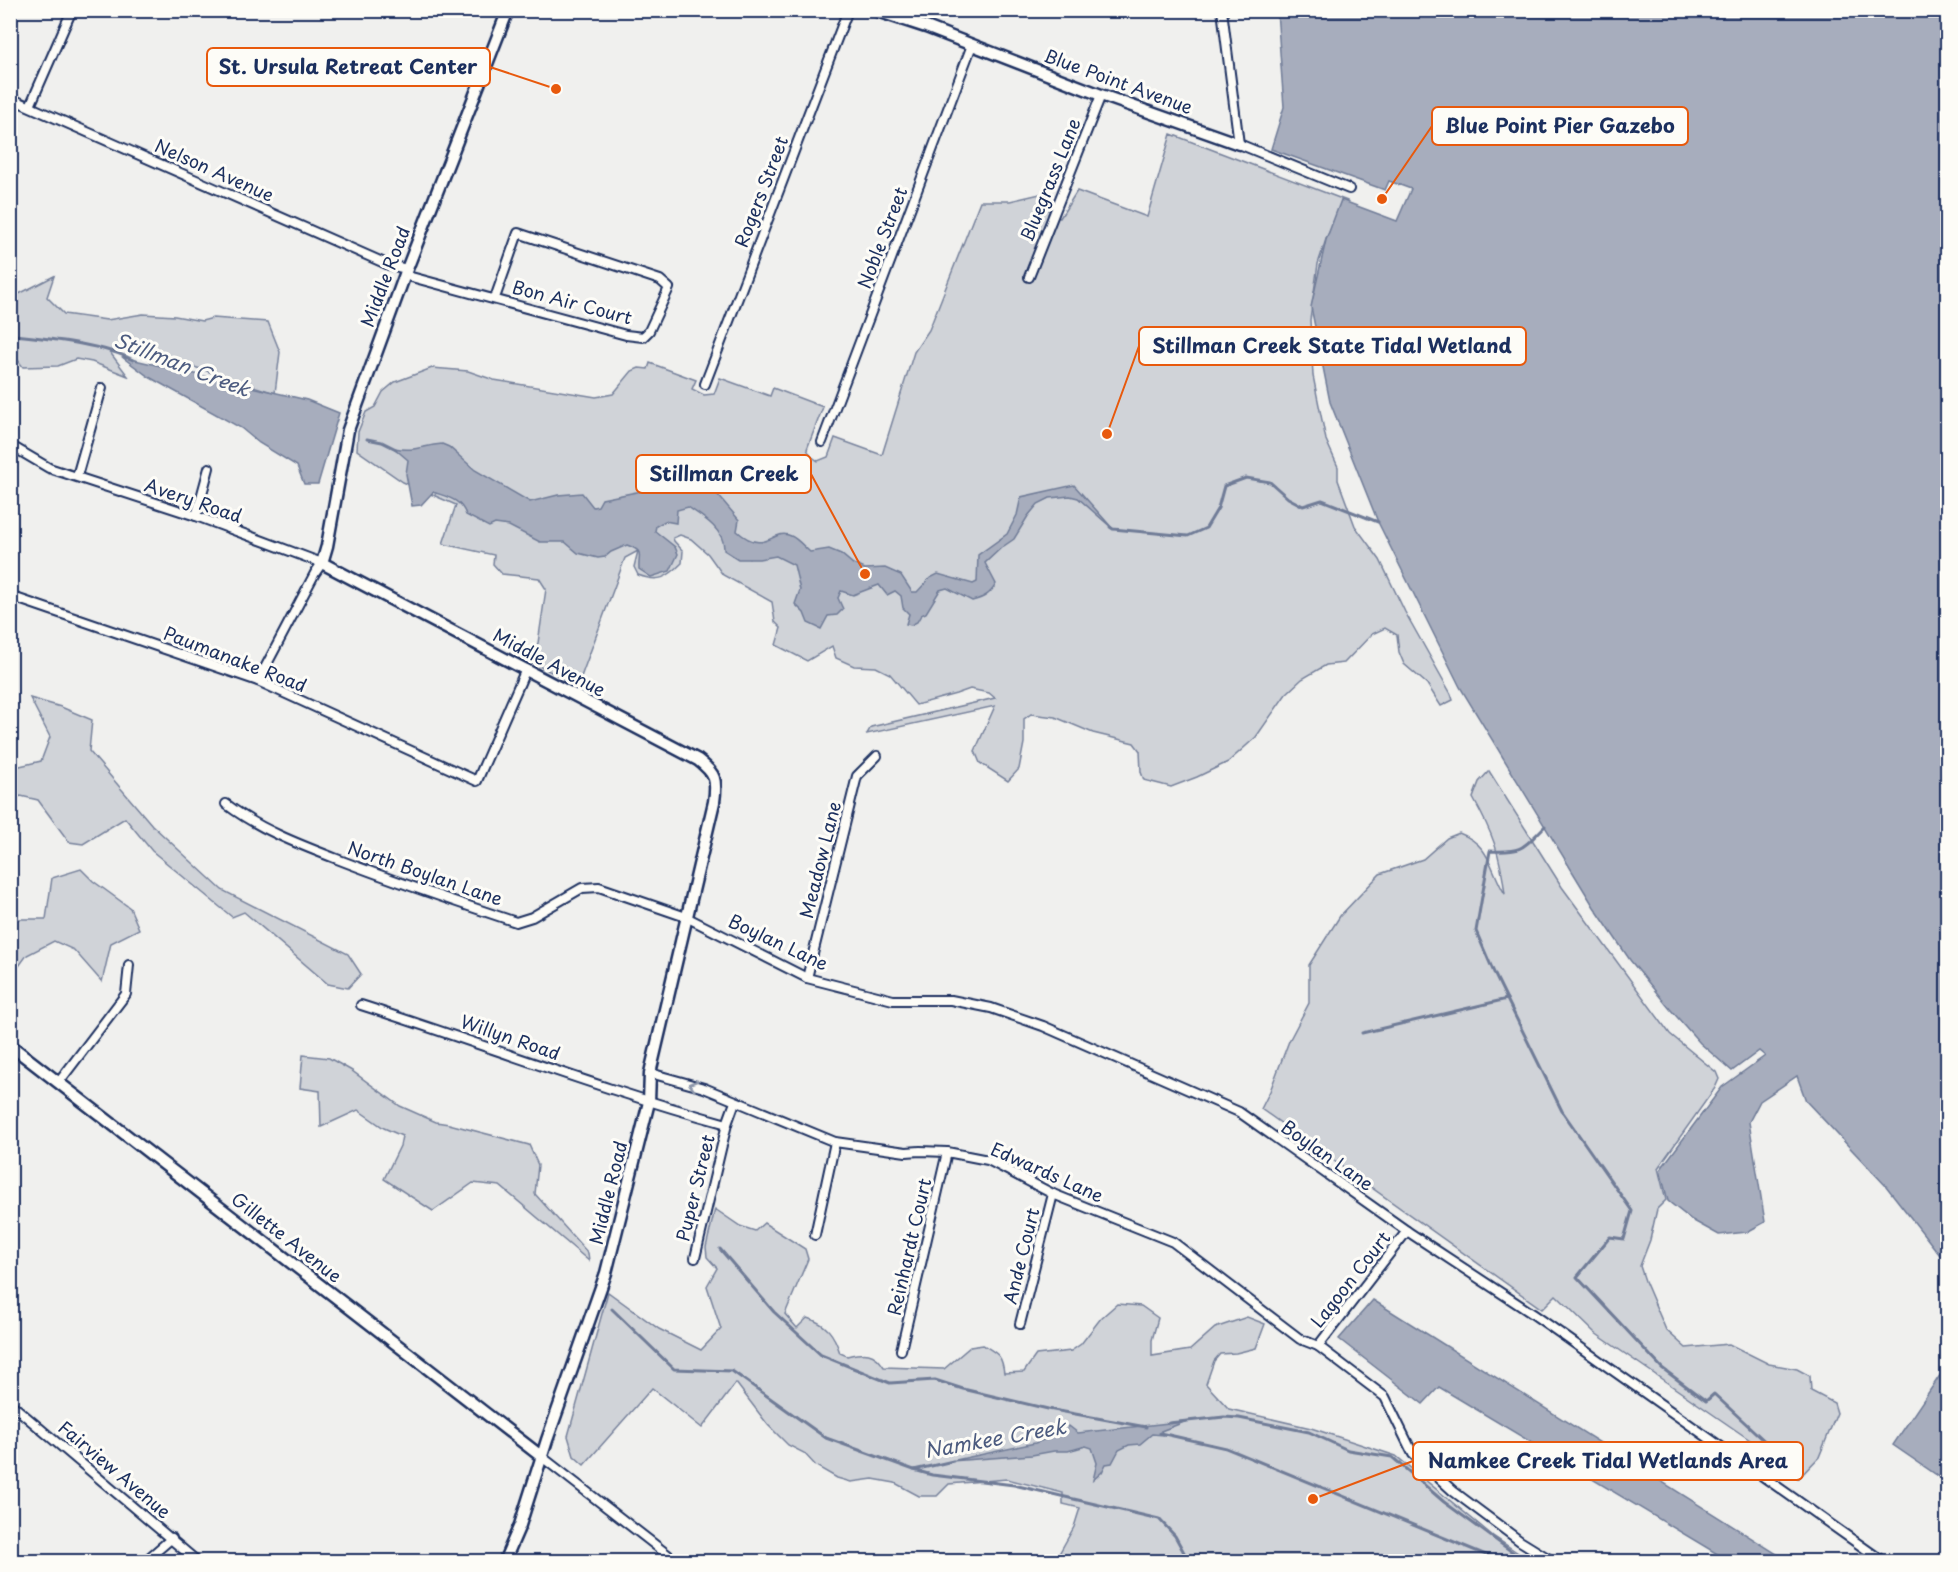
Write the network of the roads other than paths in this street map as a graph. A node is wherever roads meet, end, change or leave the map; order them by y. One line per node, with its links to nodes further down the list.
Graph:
1 (72, 10): 9 (street)
2 (508, 10): 12 (main road, Middle Road)
3 (848, 10): 15 (street, Rogers Street)
4 (874, 10): 6 (main road, Blue Point Avenue)
5 (1222, 10): 10 (street)
6 (972, 45): 7 (main road, Blue Point Avenue); 17 (street, Noble Street)
7 (1101, 95): 10 (main road, Blue Point Avenue); 13 (street, Bluegrass Lane)
8 (10, 98): 9 (street, Nelson Avenue)
9 (30, 106): 12 (street, Nelson Avenue)
10 (1239, 144): 11 (street, Blue Point Avenue)
11 (1348, 189)
12 (406, 272): 14 (street, Nelson Avenue); 23 (main road, Middle Road)
13 (1029, 276)
14 (495, 298): 14 (street, Bon Air Court)
15 (705, 384)
16 (102, 388): 21 (street)
17 (822, 442)
18 (13, 444): 19 (street); 21 (street, Avery Road)
19 (10, 462)
20 (209, 468): 22 (street)
21 (77, 476): 22 (street, Avery Road)
22 (196, 516): 23 (street, Avery Road)
23 (322, 563): 25 (main road, Middle Avenue); 26 (street)
24 (10, 596): 26 (street, Paumanake Road)
25 (526, 669): 26 (street, Paumanake Road); 29 (main road, Middle Avenue)
26 (258, 681)
27 (877, 756): 32 (street, Meadow Lane)
28 (226, 804): 30 (street, North Boylan Lane)
29 (709, 823): 30 (main road, Middle Road)
30 (686, 917): 32 (street, Boylan Lane); 35 (main road, Middle Road)
31 (129, 965): 36 (street)
32 (807, 978): 43 (street, Boylan Lane)
33 (361, 1005): 37 (street, Willyn Road)
34 (10, 1045): 36 (main road, Gillette Avenue)
35 (650, 1073): 37 (main road, Middle Road); 38 (street, Edwards Lane, one-way to 35)
36 (58, 1082): 50 (main road, Gillette Avenue)
37 (649, 1102): 39 (street, Willyn Road); 50 (main road, Middle Road)
38 (735, 1102): 39 (street); 40 (street, Edwards Lane)
39 (727, 1124): 45 (street, Puper Street)
40 (835, 1142): 41 (street, Edwards Lane); 44 (street)
41 (947, 1152): 42 (street, Edwards Lane); 48 (street, Reinhardt Court)
42 (1053, 1194): 46 (street, Ande Court); 47 (street, Edwards Lane)
43 (1407, 1232): 47 (street, Lagoon Court); 57 (street, Boylan Lane)
44 (815, 1235)
45 (695, 1258)
46 (1020, 1324)
47 (1318, 1346): 56 (street, Edwards Lane)
48 (902, 1350)
49 (10, 1403): 51 (street, Fairview Avenue)
50 (542, 1457): 54 (main road, Middle Road); 55 (street)
51 (172, 1538): 52 (street); 53 (street, Fairview Avenue)
52 (144, 1562)
53 (198, 1562)
54 (504, 1562)
55 (676, 1562)
56 (1554, 1562)
57 (1884, 1562)

